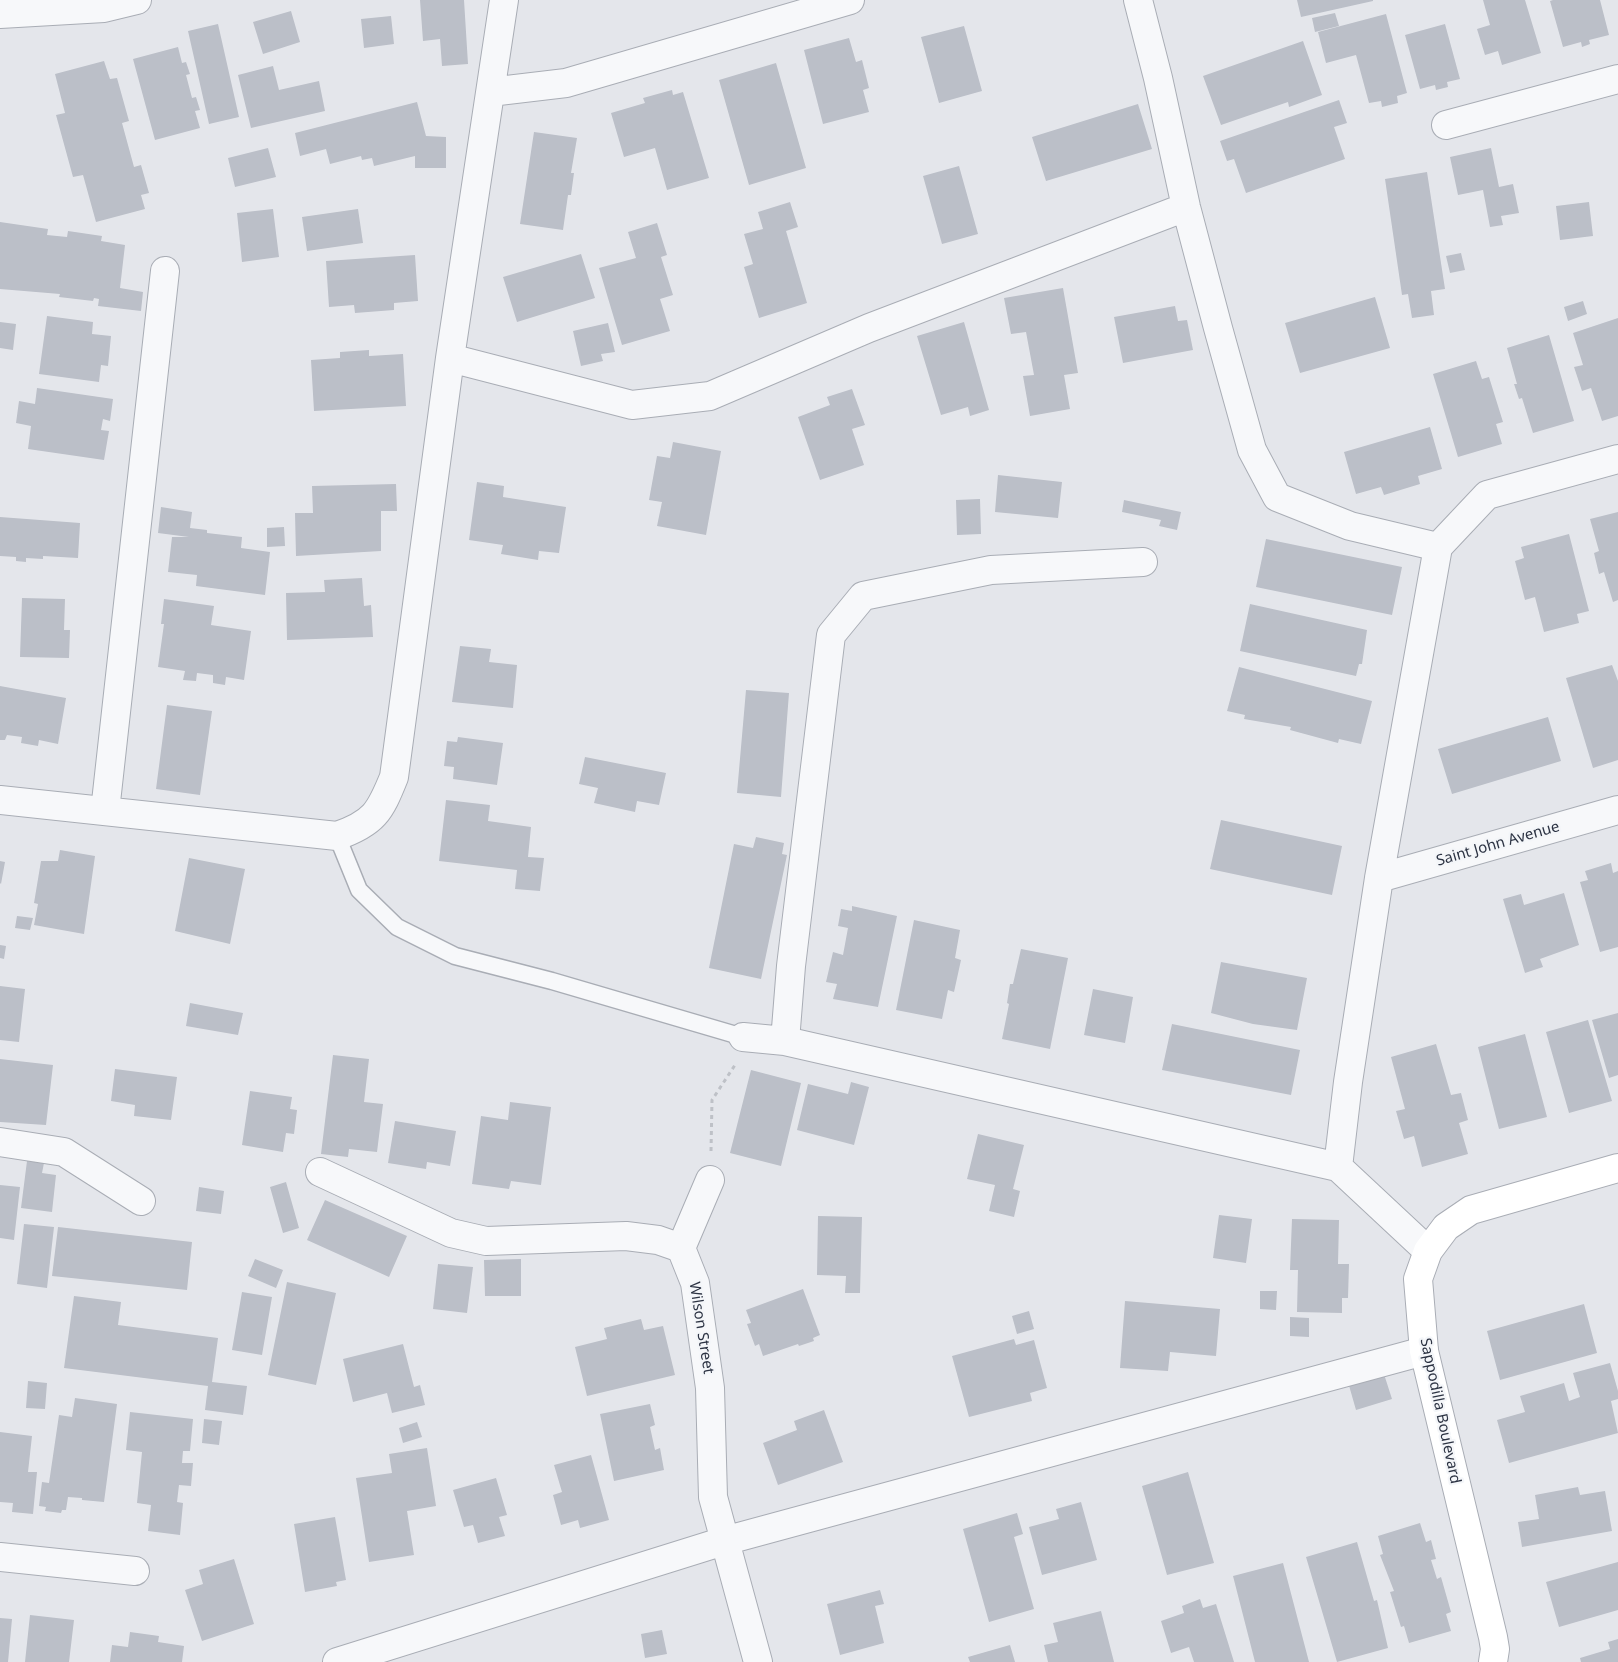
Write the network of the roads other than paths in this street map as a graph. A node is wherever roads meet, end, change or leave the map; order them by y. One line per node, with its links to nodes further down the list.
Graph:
1 (137, 0): 5 (street)
2 (504, 0): 7 (street)
3 (850, 0): 7 (street)
4 (1138, 0): 9 (street)
5 (0, 14)
6 (1618, 79): 8 (street)
7 (490, 92): 11 (street)
8 (1446, 125)
9 (1186, 207): 11 (street); 13 (street)
10 (165, 271): 17 (street)
11 (450, 358): 18 (street)
12 (1618, 458): 13 (street)
13 (1438, 547): 19 (street)
14 (1143, 562): 21 (street)
15 (0, 800): 17 (street)
16 (1618, 810): 19 (street, Saint John Avenue)
17 (105, 812): 18 (street)
18 (337, 836): 20 (lane)
19 (1379, 878): 23 (street)
20 (743, 1037): 21 (street)
21 (786, 1041): 23 (street)
22 (0, 1142): 27 (street)
23 (1338, 1166): 29 (street)
24 (1618, 1168): 29 (street, Sappodilla Boulevard)
25 (320, 1172): 28 (street)
26 (710, 1180): 28 (street)
27 (141, 1201)
28 (681, 1248): 31 (street, Wilson Street)
29 (1428, 1251): 30 (street, Sappodilla Boulevard)
30 (1424, 1351): 31 (street); 36 (street, Sappodilla Boulevard)
31 (724, 1541): 34 (street); 35 (street, Wilson Street)
32 (0, 1557): 33 (street)
33 (135, 1571)
34 (337, 1662)
35 (758, 1662)
36 (1493, 1662)

